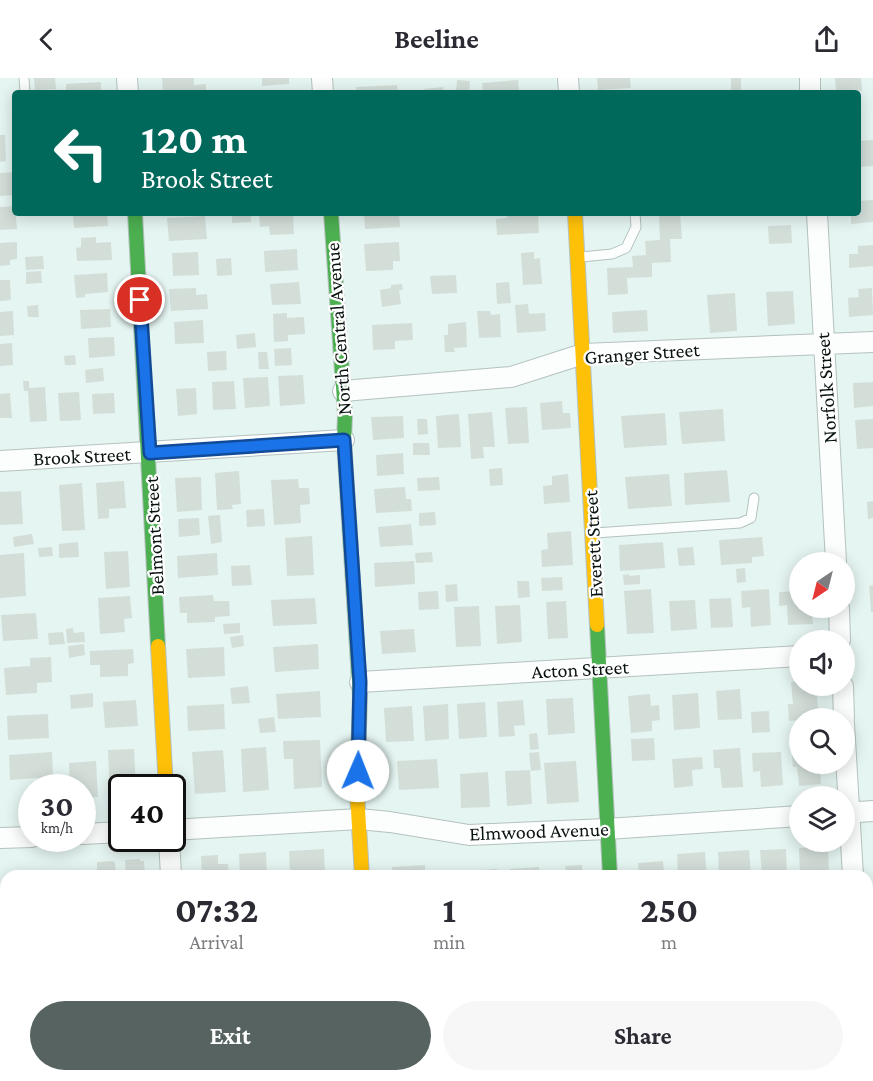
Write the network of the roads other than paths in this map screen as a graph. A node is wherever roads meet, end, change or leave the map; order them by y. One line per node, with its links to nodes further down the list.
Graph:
1 (135, 216): 12 (street, Belmont Street)
2 (331, 216): 10 (street, North Central Avenue)
3 (575, 216): 6 (street, Everett Street)
4 (634, 216): 6 (lane)
5 (817, 216): 8 (street, Norfolk Street)
6 (578, 257): 9 (street, Everett Street)
7 (873, 342): 8 (street, Granger Street)
8 (823, 344): 9 (street, Granger Street); 16 (street, Norfolk Street)
9 (584, 354): 10 (street, Granger Street); 15 (street, Everett Street)
10 (343, 390): 11 (street, North Central Avenue)
11 (344, 440): 12 (street, Brook Street); 19 (street, North Central Avenue)
12 (150, 453): 13 (street, Brook Street); 20 (street, Belmont Street)
13 (0, 461)
14 (754, 498): 15 (lane)
15 (593, 534): 18 (street, Everett Street)
16 (835, 552)
17 (789, 657): 18 (street, Acton Street)
18 (599, 667): 19 (street, Acton Street); 26 (street, Everett Street)
19 (360, 682): 24 (street, North Central Avenue)
20 (165, 774)
21 (873, 811): 22 (street)
22 (855, 812)
23 (789, 817): 26 (street, Elmwood Avenue)
24 (359, 819): 25 (street, Elmwood Avenue); 26 (street, Elmwood Avenue); 32 (street, North Central Avenue)
25 (186, 829)
26 (607, 829): 33 (street, Everett Street)
27 (18, 837): 28 (street)
28 (0, 838)
29 (170, 852): 31 (street)
30 (851, 852): 34 (street)
31 (171, 870)
32 (362, 870)
33 (610, 870)
34 (852, 870)

